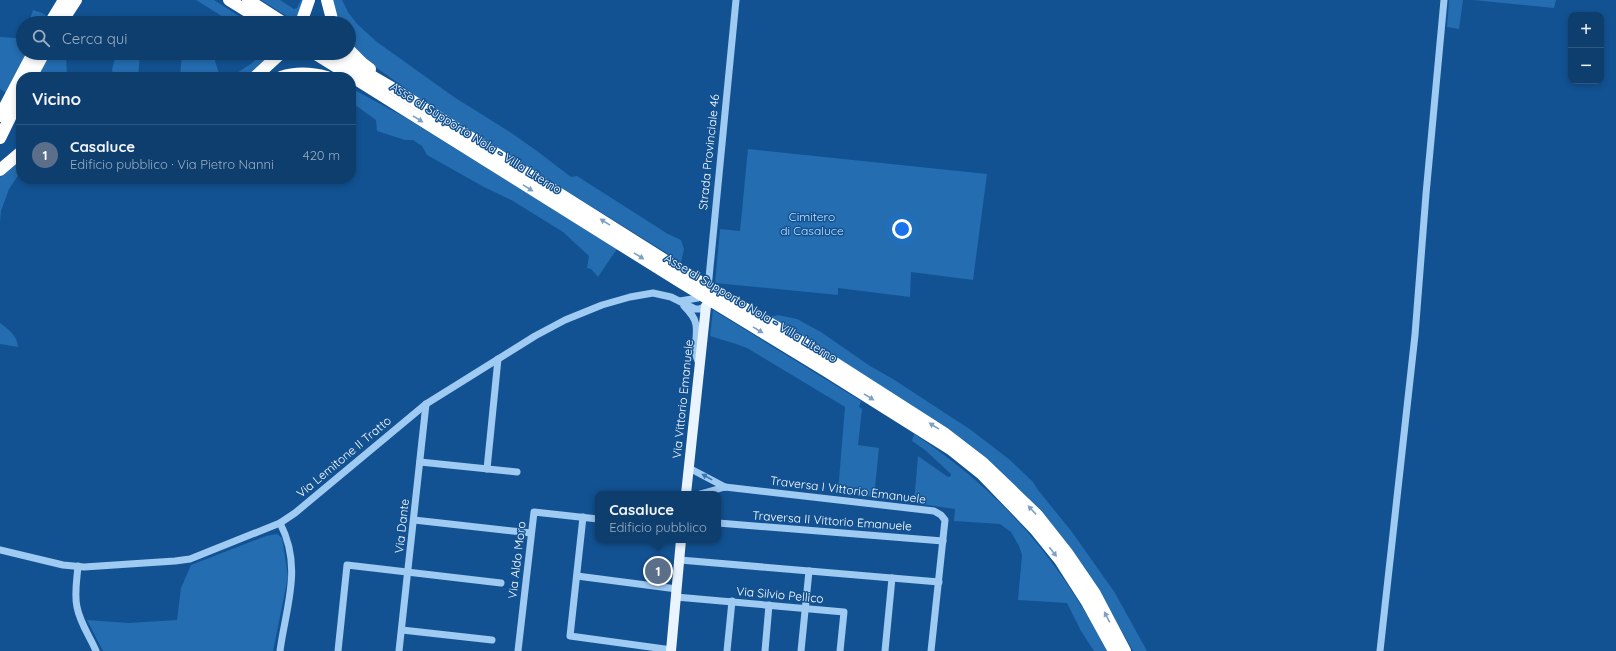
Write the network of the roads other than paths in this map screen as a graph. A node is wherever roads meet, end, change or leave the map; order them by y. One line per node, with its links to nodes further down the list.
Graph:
1 (64, 0): 9 (highway)
2 (76, 0): 10 (highway)
3 (229, 0): 11 (highway)
4 (248, 0): 12 (highway)
5 (310, 0): 13 (highway)
6 (327, 0): 14 (highway)
7 (736, 0): 38 (street, Strada Provinciale 46)
8 (1444, 0): 88 (street)
9 (54, 16)
10 (66, 16)
11 (255, 16)
12 (273, 16)
13 (304, 16)
14 (331, 16)
15 (356, 57): 27 (highway)
16 (30, 60): 21 (highway)
17 (40, 60): 22 (highway)
18 (273, 60): 23 (highway)
19 (325, 60): 24 (highway, Asse di Supporto Nola - Villa Literno)
20 (344, 60): 27 (highway, Asse di Supporto Nola - Villa Literno)
21 (25, 72)
22 (34, 72)
23 (260, 72)
24 (344, 72)
25 (356, 79): 32 (highway, Asse di Supporto Nola - Villa Literno)
26 (356, 88): 32 (highway)
27 (392, 88): 37 (highway, Asse di Supporto Nola - Villa Literno, one-way to 27)
28 (16, 92): 33 (highway)
29 (0, 94): 31 (highway)
30 (16, 102): 33 (highway)
31 (16, 103)
32 (400, 107): 37 (highway, Asse di Supporto Nola - Villa Literno, one-way to 37)
33 (3, 121): 34 (highway)
34 (0, 138)
35 (16, 156): 36 (highway)
36 (0, 170)
37 (684, 278): 86 (highway, Asse di Supporto Nola - Villa Literno, one-way to 86); 87 (highway, Asse di Supporto Nola - Villa Literno, one-way to 37)
38 (709, 278): 39 (street); 40 (street, Strada Provinciale 46)
39 (680, 301): 40 (street, Via Lemitone II Tratto); 41 (street, Via Lemitone II Tratto); 42 (street)
40 (706, 306): 42 (main road, Via Vittorio Emanuele)
41 (498, 358): 43 (street, Via Lemitone II Tratto); 46 (street)
42 (700, 365): 45 (main road, Via Vittorio Emanuele)
43 (426, 404): 44 (street, Via Dante); 54 (street, Via Lemitone II Tratto)
44 (420, 462): 46 (street); 53 (street, Via Dante)
45 (689, 468): 48 (street, Traversa I Vittorio Emanuele, one-way to 45); 49 (main road, Via Vittorio Emanuele)
46 (487, 469): 47 (street)
47 (517, 472)
48 (724, 487): 50 (street, Traversa I Vittorio Emanuele); 57 (street, Traversa I Vittorio Emanuele)
49 (686, 491)
50 (710, 491)
51 (583, 517): 52 (street, Via Aldo Moro); 56 (street, Via Aldo Moro); 64 (street)
52 (595, 519)
53 (414, 520): 56 (street); 63 (street, Via Dante)
54 (280, 523): 61 (street, Via Lemitone II Tratto); 76 (street)
55 (721, 523): 57 (street, Traversa II Vittorio Emanuele)
56 (532, 533): 79 (street, Via Aldo Moro)
57 (943, 541): 66 (street)
58 (681, 543): 60 (main road)
59 (0, 550): 61 (street, Via Lemitone II Tratto)
60 (680, 560): 62 (street); 68 (main road)
61 (78, 566): 75 (street)
62 (810, 571): 65 (street); 71 (street)
63 (409, 572): 67 (street); 72 (street, Via Dante); 77 (street)
64 (577, 576): 68 (street, Via Silvio Pellico); 74 (street)
65 (892, 578): 66 (street); 84 (street)
66 (939, 582): 85 (street)
67 (501, 583)
68 (676, 593): 69 (street, Via Silvio Pellico); 74 (main road)
69 (732, 602): 70 (street, Via Silvio Pellico); 80 (street)
70 (769, 605): 71 (street, Via Silvio Pellico); 81 (street)
71 (806, 608): 82 (street); 83 (street, Via Silvio Pellico)
72 (402, 630): 73 (street); 78 (street, Via Dante)
73 (492, 640)
74 (671, 650)
75 (96, 651)
76 (280, 651)
77 (338, 651)
78 (400, 651)
79 (518, 651)
80 (727, 651)
81 (765, 651)
82 (801, 651)
83 (840, 651)
84 (885, 651)
85 (931, 651)
86 (1114, 651)
87 (1125, 651)
88 (1380, 651)

